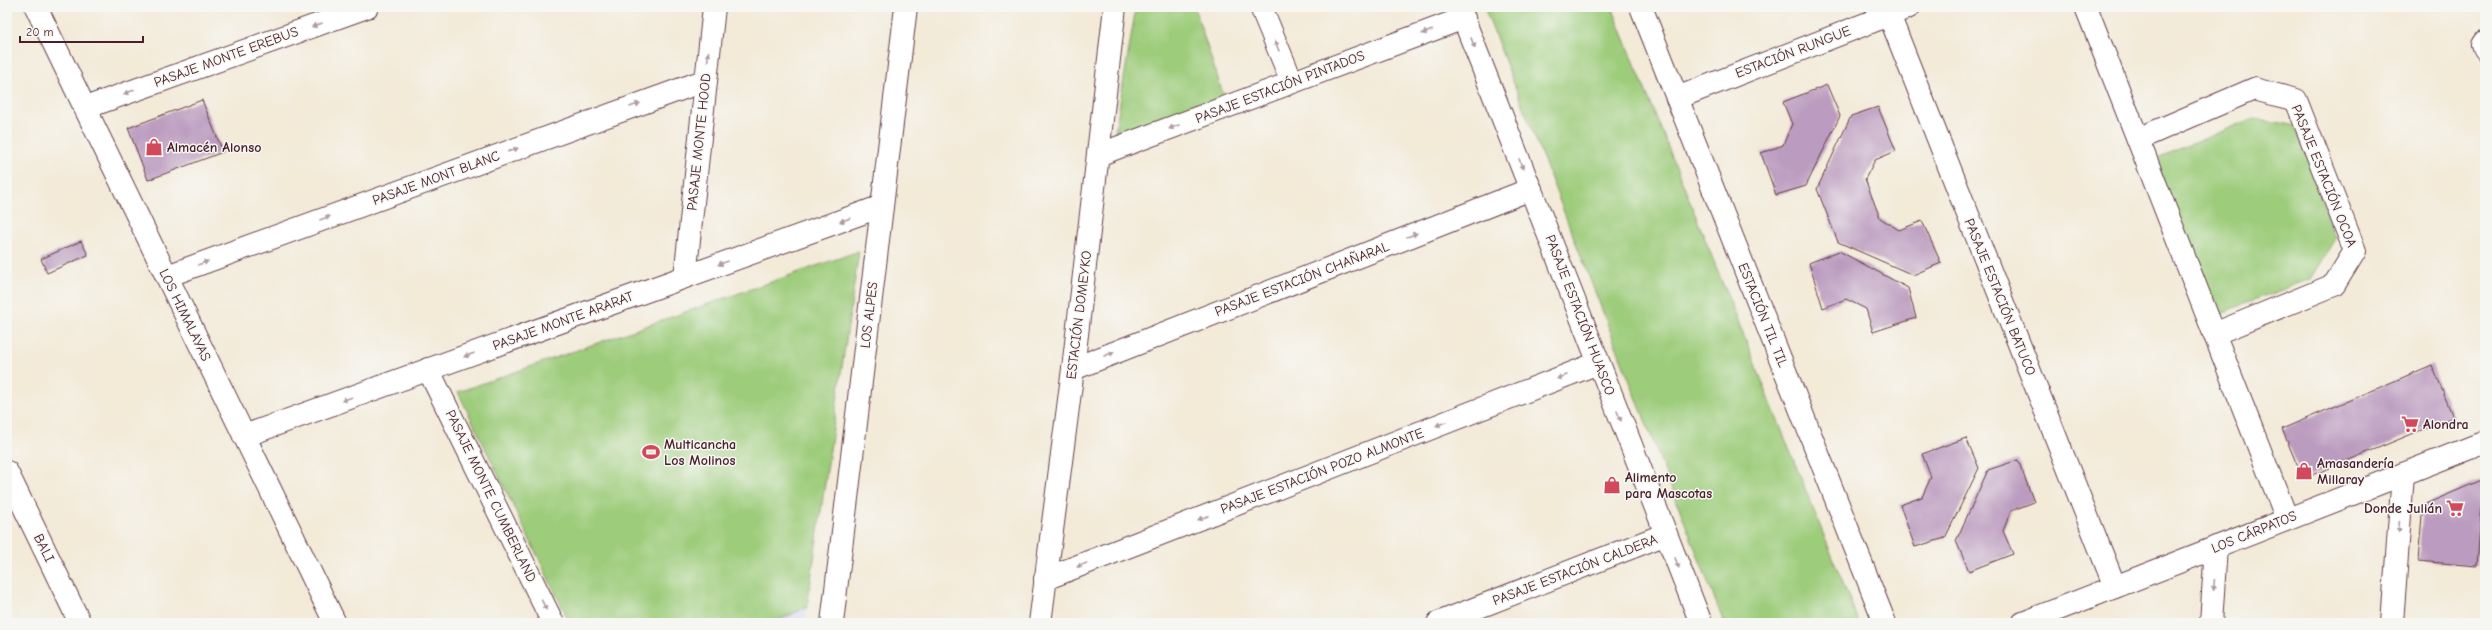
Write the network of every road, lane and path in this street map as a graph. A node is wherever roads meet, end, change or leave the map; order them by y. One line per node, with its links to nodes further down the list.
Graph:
1 (36, 7): 16 (street, LOS HIMALAYAS)
2 (367, 7): 16 (street, PASAJE MONTE EREBUS, one-way to 16)
3 (714, 7): 13 (street, PASAJE MONTE HOOD, one-way to 3)
4 (906, 7): 20 (street, LOS ALPES)
5 (1115, 7): 18 (street, ESTACIÓN DOMEYKO)
6 (1261, 7): 14 (street, one-way to 6)
7 (1642, 7): 15 (street, ESTACIÓN TIL TIL)
8 (2086, 7): 17 (street)
9 (1895, 10): 15 (street, ESTACIÓN RUNGUE); 35 (street, PASAJE ESTACIÓN BATUCO)
10 (1461, 13): 14 (street, PASAJE ESTACIÓN PINTADOS, one-way to 14); 19 (street, PASAJE ESTACIÓN HUASCO, one-way to 19)
11 (2485, 42): 12 (street)
12 (2485, 49)
13 (706, 80): 21 (street, PASAJE MONT BLANC, one-way to 13); 22 (street, PASAJE MONTE HOOD)
14 (1292, 82): 18 (street, PASAJE ESTACIÓN PINTADOS, one-way to 18)
15 (1677, 98): 43 (street, ESTACIÓN TIL TIL)
16 (85, 108): 21 (street, LOS HIMALAYAS)
17 (2138, 138): 23 (street); 23 (street, PASAJE ESTACIÓN OCOA)
18 (1098, 155): 25 (street, ESTACIÓN DOMEYKO)
19 (1531, 189): 24 (street, PASAJE ESTACIÓN HUASCO); 25 (street, PASAJE ESTACIÓN CHAÑARAL, one-way to 19)
20 (882, 206): 22 (street, PASAJE MONTE ARARAT, one-way to 22); 39 (street, LOS ALPES)
21 (167, 276): 27 (street, LOS HIMALAYAS)
22 (685, 277): 26 (street, PASAJE MONTE ARARAT, one-way to 26)
23 (2214, 334): 31 (street)
24 (1598, 363): 32 (street, PASAJE ESTACIÓN HUASCO, one-way to 32); 34 (street, PASAJE ESTACIÓN POZO ALMONTE, one-way to 34)
25 (1073, 368): 34 (street, ESTACIÓN DOMEYKO)
26 (428, 369): 27 (street, PASAJE MONTE ARARAT, one-way to 27); 38 (street, PASAJE MONTE CUMBERLAND, one-way to 38)
27 (244, 436): 37 (street, LOS HIMALAYAS)
28 (2485, 442): 30 (street, LOS CÁRPATOS)
29 (7, 472): 36 (street, BALI)
30 (2403, 474): 31 (street, LOS CÁRPATOS); 46 (street, one-way to 46)
31 (2287, 519): 33 (street, LOS CÁRPATOS)
32 (1666, 534): 41 (street, PASAJE ESTACIÓN CALDERA); 42 (street, PASAJE ESTACIÓN HUASCO, one-way to 42)
33 (2216, 547): 35 (street, LOS CÁRPATOS); 45 (street, one-way to 45)
34 (1045, 580): 40 (street, ESTACIÓN DOMEYKO)
35 (2115, 587): 44 (street, LOS CÁRPATOS)
36 (80, 623)
37 (335, 623)
38 (553, 623)
39 (832, 623)
40 (1040, 623)
41 (1438, 623)
42 (1701, 623)
43 (1885, 623)
44 (2023, 623)
45 (2211, 623)
46 (2392, 623)

